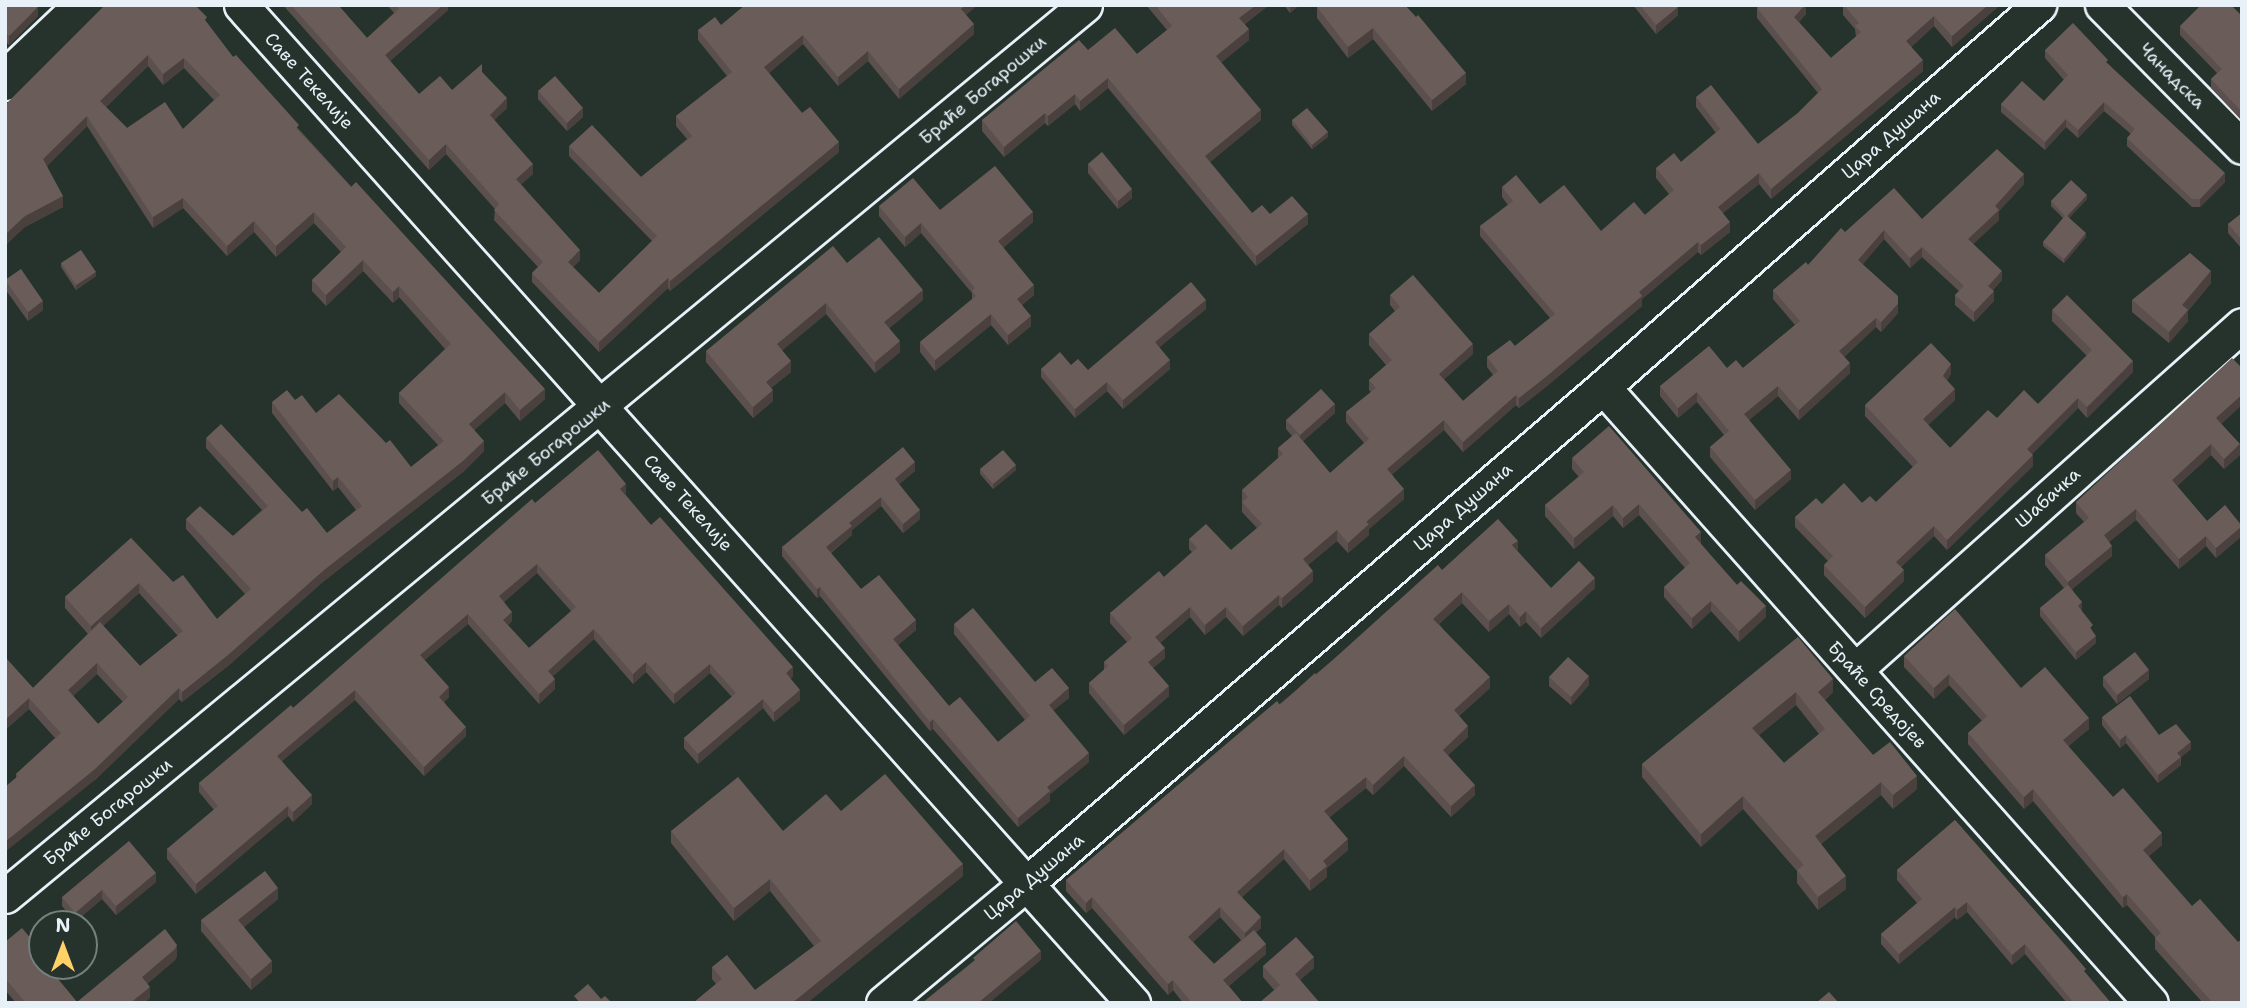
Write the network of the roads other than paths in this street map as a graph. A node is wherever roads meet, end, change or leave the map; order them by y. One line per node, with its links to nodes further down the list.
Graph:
1 (85, 5): 6 (main road)
2 (241, 5): 10 (street, Саве Текелије)
3 (1085, 5): 10 (street, Браће Богарошки)
4 (2039, 5): 9 (street, Цара Душана)
5 (2102, 5): 7 (street, Чанадска)
6 (5, 81)
7 (2242, 148)
8 (2242, 325): 11 (street, Шабачка)
9 (1603, 387): 11 (street, Браће Средојев); 12 (street, Цара Душана)
10 (602, 406): 12 (street, Саве Текелије); 13 (street, Браће Богарошки)
11 (1855, 670): 16 (street, Браће Средојев)
12 (1027, 883): 14 (street, Цара Душана); 15 (street, Саве Текелије)
13 (5, 896)
14 (883, 1003)
15 (1133, 1003)
16 (2151, 1003)

